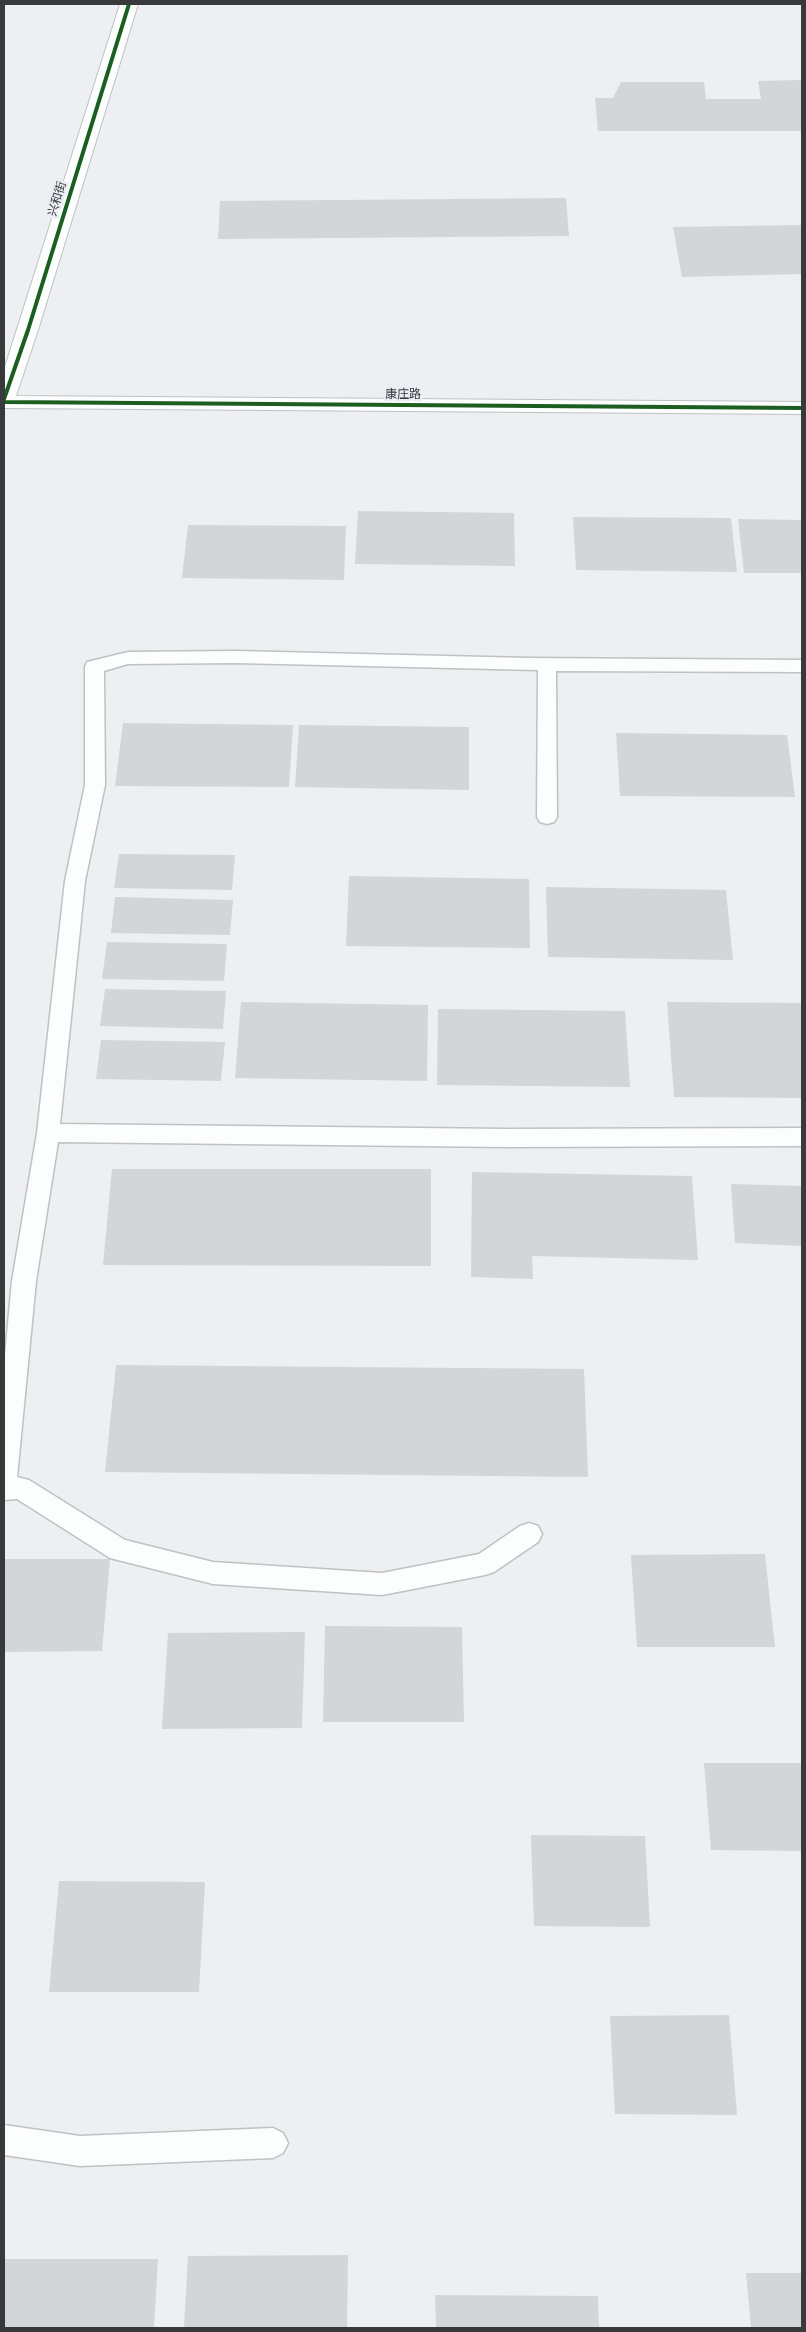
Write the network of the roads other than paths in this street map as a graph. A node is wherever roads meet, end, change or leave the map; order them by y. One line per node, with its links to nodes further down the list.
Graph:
1 (130, 4): 2 (street, 兴和街)
2 (4, 401): 3 (street, 康庄路)
3 (802, 408)
4 (547, 664): 5 (lane); 6 (lane); 7 (lane)
5 (802, 666)
6 (547, 817)
7 (48, 1133): 8 (lane); 9 (lane)
8 (802, 1137)
9 (4, 1488): 10 (lane)
10 (529, 1534)
11 (4, 2140): 12 (lane)
12 (273, 2143)

